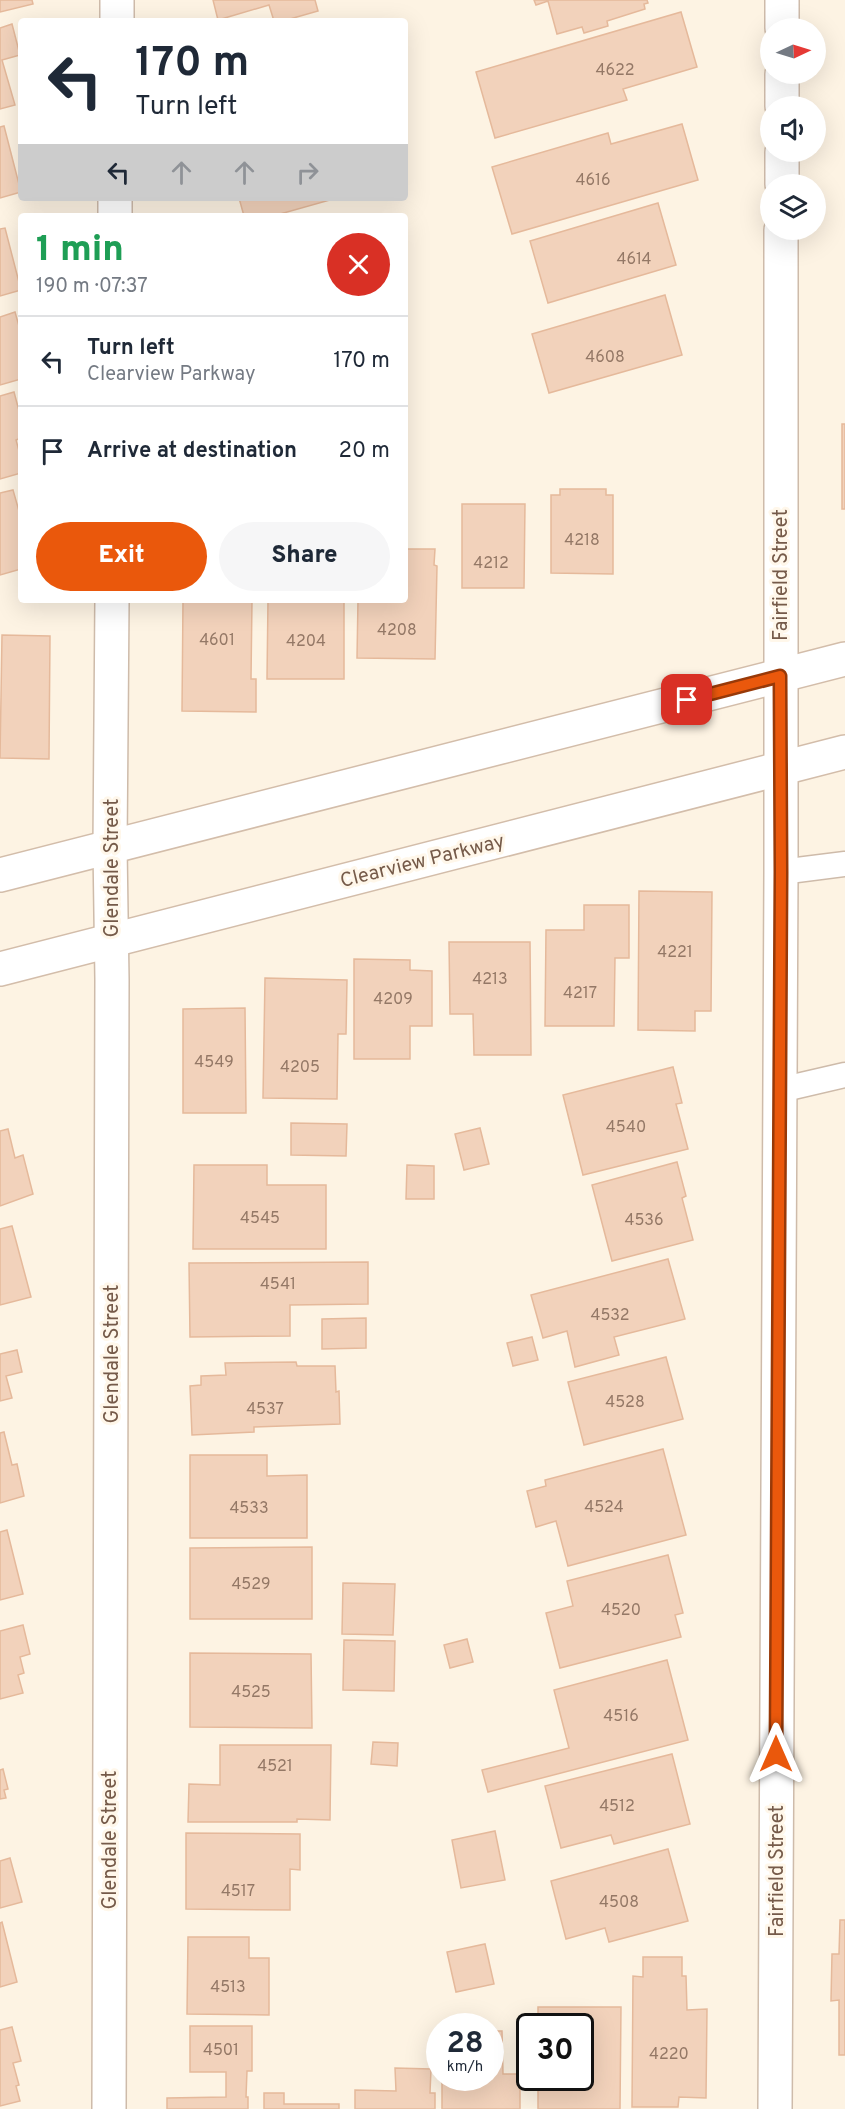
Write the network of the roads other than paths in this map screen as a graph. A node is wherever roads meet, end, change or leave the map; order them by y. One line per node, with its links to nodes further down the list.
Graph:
1 (117, 0): 3 (street)
2 (782, 0): 4 (street)
3 (117, 18)
4 (782, 18)
5 (781, 240): 8 (street, Fairfield Street)
6 (112, 603): 11 (street, Glendale Street)
7 (845, 659): 8 (street)
8 (780, 676): 10 (street, Fairfield Street); 11 (street)
9 (845, 752): 10 (street, Clearview Parkway)
10 (781, 768): 13 (street, Fairfield Street); 15 (street, Clearview Parkway)
11 (110, 847): 14 (street); 15 (street, Glendale Street)
12 (845, 864): 13 (lane)
13 (781, 872): 18 (street, Fairfield Street)
14 (0, 875)
15 (112, 940): 16 (street, Clearview Parkway); 19 (street, Glendale Street)
16 (0, 969)
17 (845, 1075): 18 (lane)
18 (780, 1090): 20 (street, Fairfield Street)
19 (109, 2109)
20 (775, 2109)

